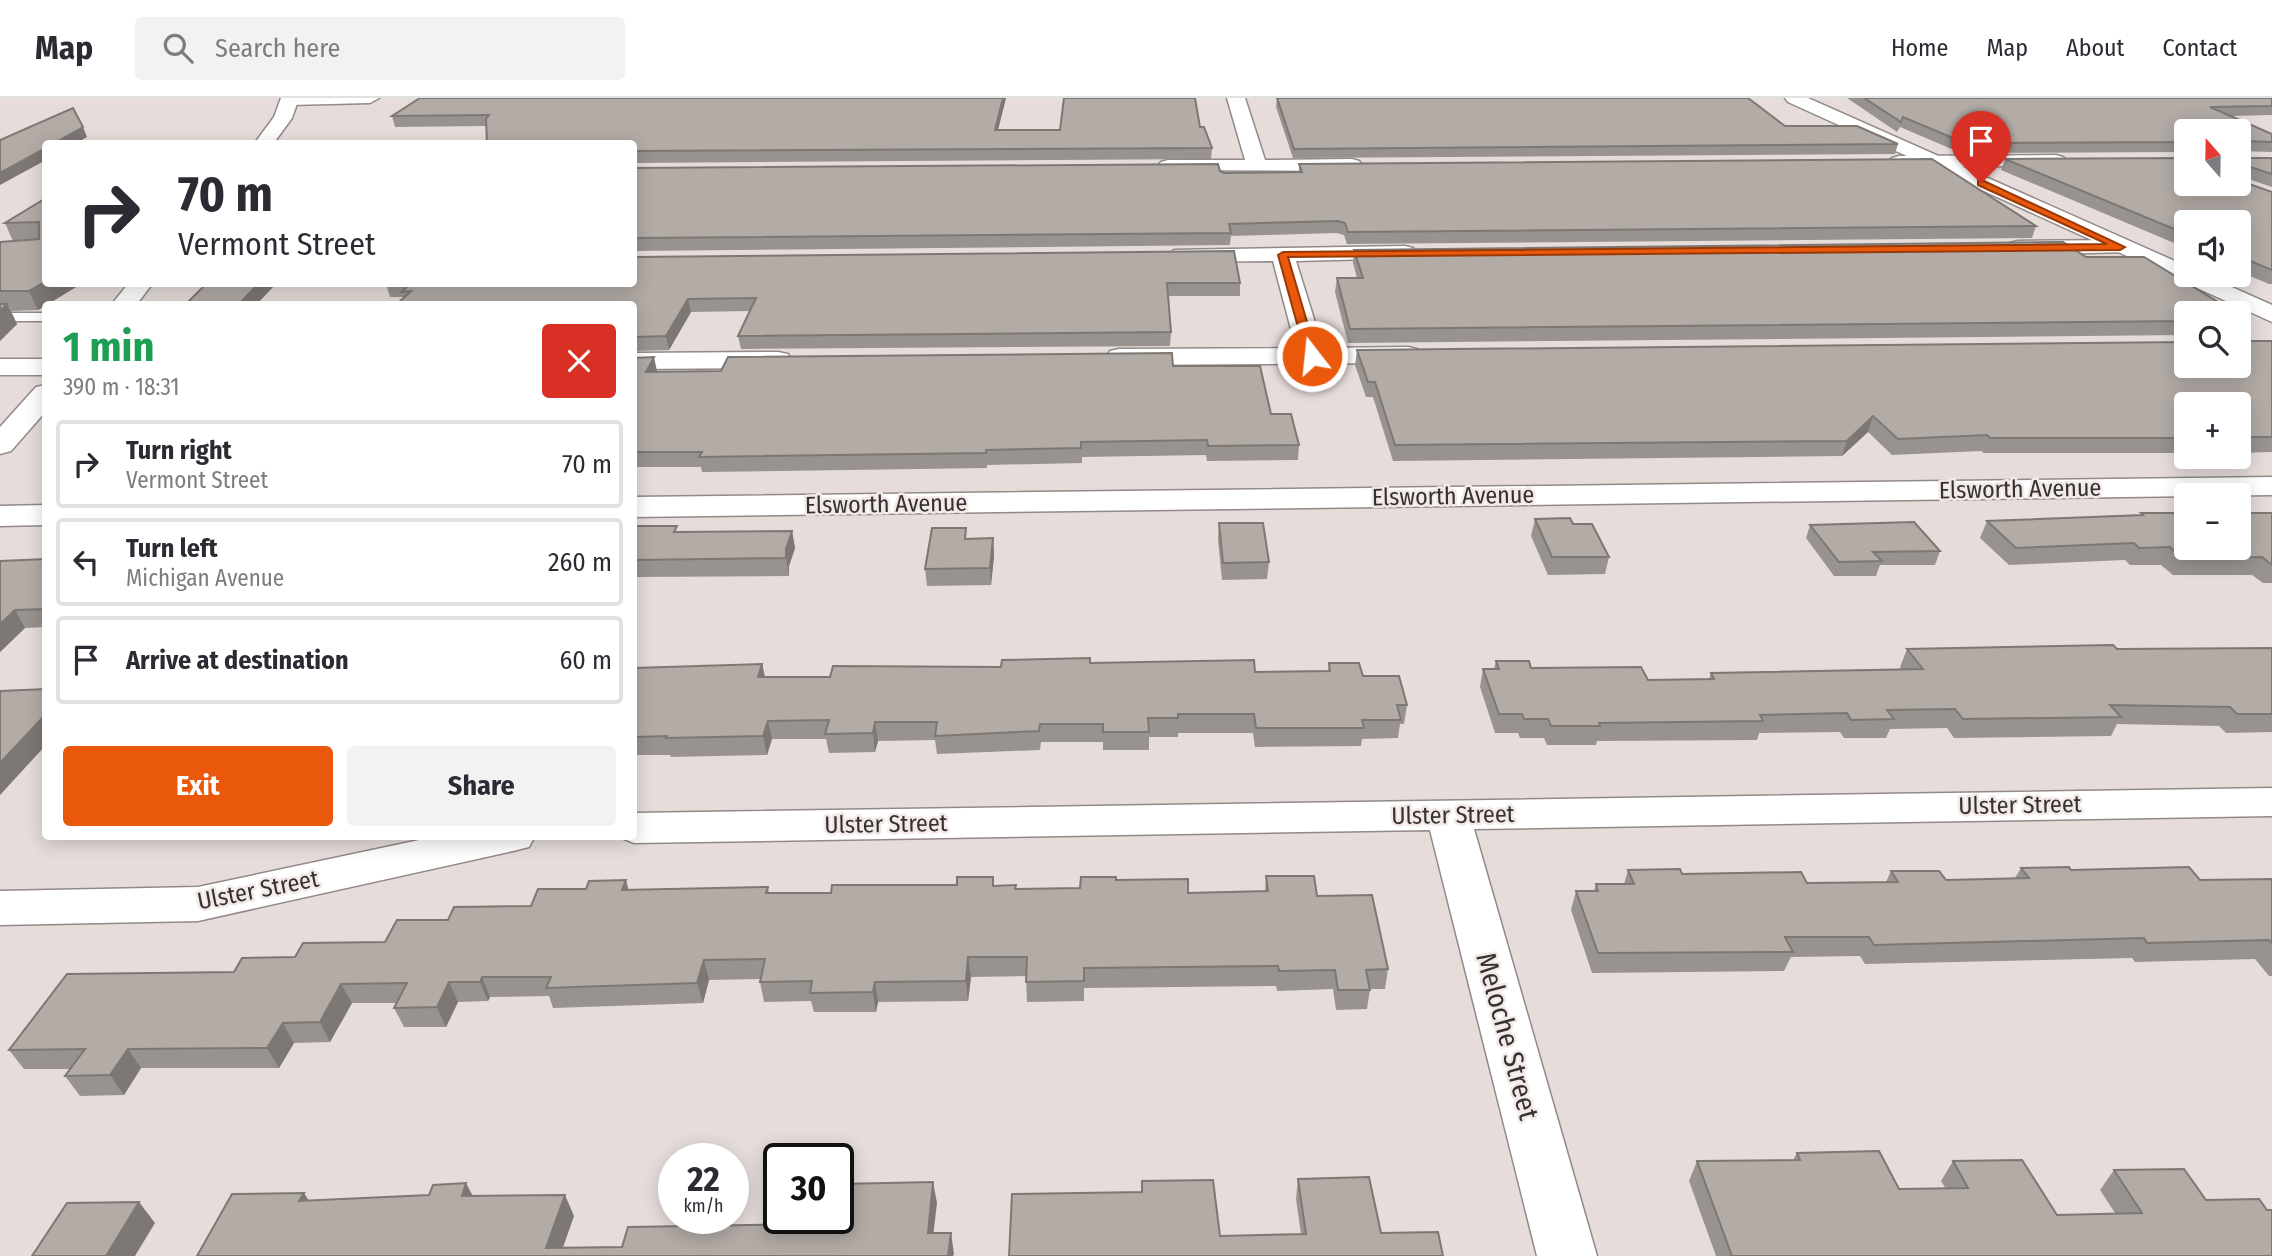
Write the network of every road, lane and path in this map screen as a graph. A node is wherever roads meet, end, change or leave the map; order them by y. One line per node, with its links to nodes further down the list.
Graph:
1 (370, 98): 4 (street)
2 (1236, 98): 10 (street)
3 (1794, 98): 8 (street)
4 (290, 99): 5 (street)
5 (266, 140)
6 (2082, 161): 8 (street)
7 (1876, 162): 8 (street)
8 (1935, 162): 12 (street)
9 (1367, 165): 10 (street)
10 (1257, 166): 11 (street)
11 (1146, 167)
12 (2120, 247): 13 (street); 19 (street)
13 (1993, 248)
14 (1422, 253): 15 (street)
15 (1283, 255): 16 (street); 23 (street)
16 (1158, 256)
17 (138, 287): 18 (street)
18 (126, 301)
19 (2272, 314)
20 (0, 317): 21 (lane)
21 (42, 317)
22 (1433, 354): 23 (street)
23 (1312, 356): 24 (street)
24 (1090, 358)
25 (799, 360): 26 (street)
26 (637, 362)
27 (0, 367): 28 (street)
28 (42, 367)
29 (42, 398): 30 (street)
30 (0, 445)
31 (2272, 486): 32 (street, Elsworth Avenue)
32 (637, 507)
33 (42, 515): 34 (street)
34 (0, 516)
35 (2272, 802): 36 (street, Ulster Street)
36 (1448, 816): 37 (street, Ulster Street); 40 (street, Meloche Street)
37 (637, 828)
38 (494, 840): 39 (street, Ulster Street)
39 (0, 908)
40 (1567, 1256)

